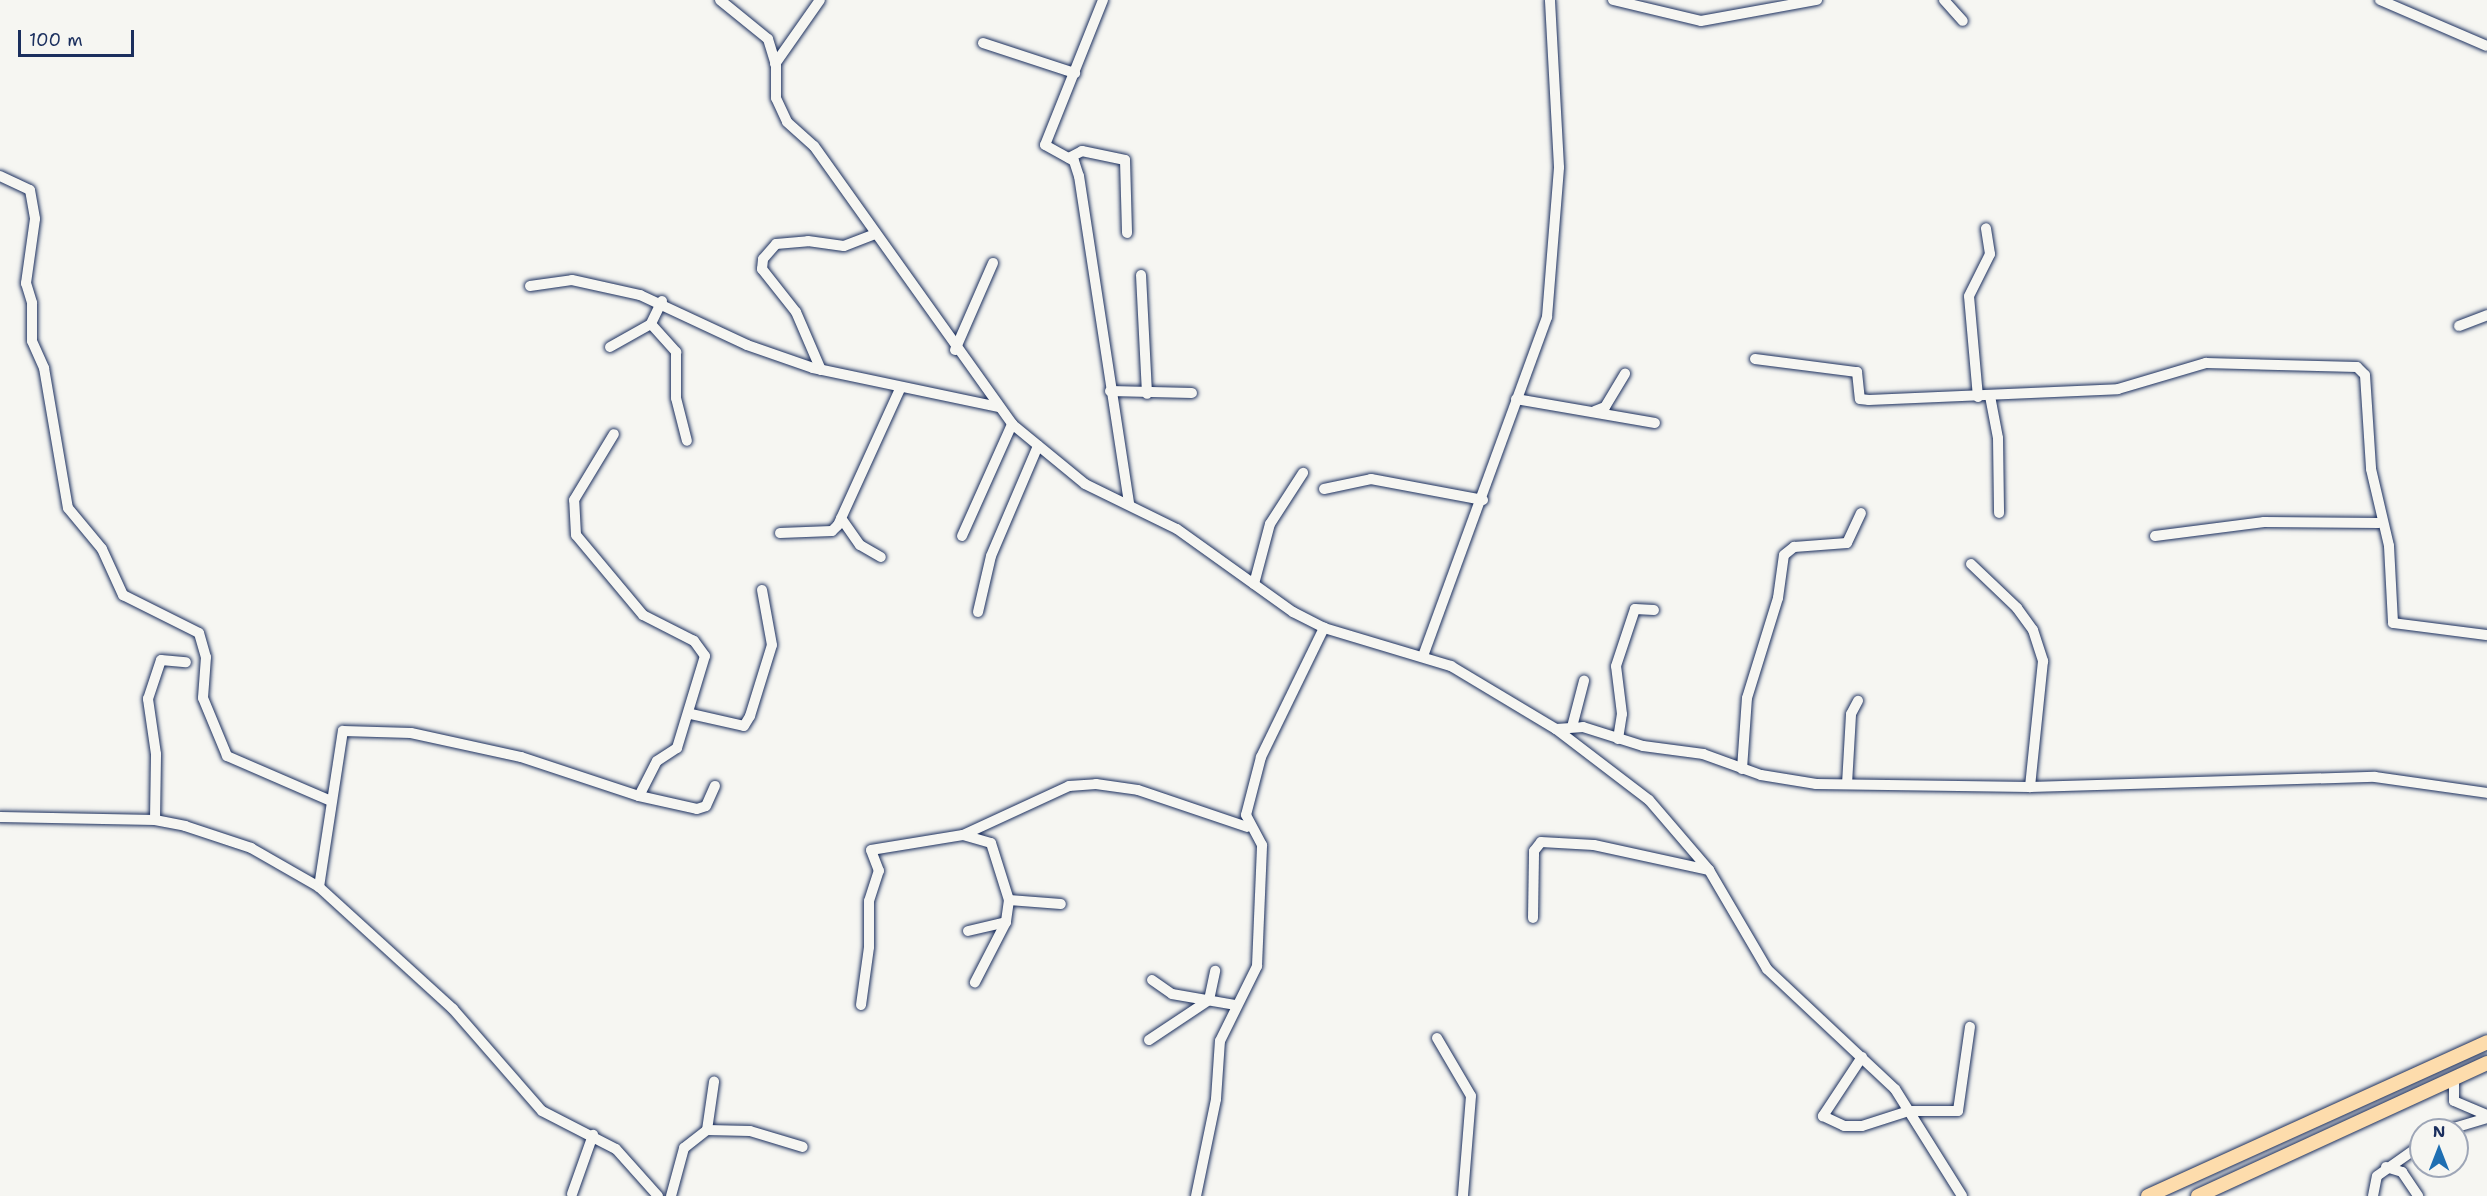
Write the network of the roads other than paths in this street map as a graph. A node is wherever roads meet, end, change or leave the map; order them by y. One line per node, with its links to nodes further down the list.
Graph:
1 (720, 0): 12 (street)
2 (820, 0): 12 (street)
3 (1103, 0): 13 (street)
4 (1550, 0): 36 (street)
5 (1613, 0): 6 (street)
6 (1817, 0)
7 (1944, 0): 9 (street)
8 (2380, 0): 11 (street)
9 (1963, 21)
10 (983, 44): 13 (street)
11 (2487, 46)
12 (775, 64): 18 (street)
13 (1076, 73): 14 (street)
14 (1069, 158): 17 (street); 32 (street)
15 (1, 179): 77 (street)
16 (1986, 228): 35 (street)
17 (1127, 233)
18 (875, 234): 27 (street); 29 (street)
19 (993, 263): 27 (street)
20 (1141, 275): 34 (street)
21 (530, 286): 22 (street)
22 (662, 302): 24 (street); 29 (street)
23 (2487, 315): 25 (street)
24 (651, 324): 26 (street); 42 (street)
25 (2459, 326)
26 (610, 347)
27 (955, 350): 37 (street)
28 (1755, 359): 35 (street)
29 (821, 370): 31 (street)
30 (1625, 374): 38 (street)
31 (900, 389): 37 (street); 50 (street)
32 (1110, 391): 34 (street); 47 (street)
33 (1192, 393): 34 (street)
34 (1147, 394)
35 (1984, 397): 49 (street); 51 (street)
36 (1516, 399): 38 (street); 46 (street)
37 (998, 407): 40 (street)
38 (1595, 411): 39 (street)
39 (1655, 423)
40 (1012, 424): 43 (street); 53 (street)
41 (614, 434): 67 (street)
42 (687, 441)
43 (1038, 446): 47 (street); 60 (street)
44 (1302, 473): 57 (street)
45 (1323, 489): 46 (street)
46 (1483, 500): 63 (street)
47 (1129, 503): 57 (street)
48 (1861, 513): 71 (street)
49 (2000, 513)
50 (841, 518): 52 (street); 55 (street)
51 (2379, 523): 54 (street); 62 (street)
52 (780, 533)
53 (962, 536)
54 (2155, 536)
55 (881, 557)
56 (1971, 564): 74 (street)
57 (1254, 584): 61 (street)
58 (762, 590): 67 (street)
59 (1654, 610): 70 (street)
60 (978, 612)
61 (1324, 628): 63 (street); 80 (street)
62 (2487, 635)
63 (1423, 656): 69 (street)
64 (186, 662): 79 (street)
65 (1584, 681): 68 (street)
66 (1858, 701): 72 (street)
67 (691, 714): 76 (street)
68 (1572, 727): 69 (street); 70 (street)
69 (1556, 729): 82 (street)
70 (1618, 739): 71 (street)
71 (1742, 769): 72 (street)
72 (1847, 784): 74 (street)
73 (715, 786): 76 (street)
74 (2030, 787): 75 (street)
75 (2487, 793)
76 (639, 796): 77 (street)
77 (331, 801): 83 (street)
78 (0, 817): 79 (street)
79 (155, 820): 83 (street)
80 (1247, 827): 81 (street); 94 (street)
81 (963, 835): 84 (street); 93 (street)
82 (1709, 870): 86 (street); 99 (street)
83 (319, 887): 107 (street)
84 (1010, 900): 85 (street); 87 (street)
85 (1061, 904)
86 (1533, 918)
87 (1006, 922): 88 (street); 91 (street)
88 (968, 931)
89 (1215, 971): 92 (street)
90 (1152, 980): 92 (street)
91 (975, 982)
92 (1209, 1000): 94 (street); 97 (street)
93 (861, 1005)
94 (1236, 1005): 114 (street)
95 (1970, 1027): 103 (street)
96 (1437, 1038): 115 (street)
97 (1149, 1040)
98 (2487, 1042): 117 (main road)
99 (1862, 1057): 103 (street); 103 (street)
100 (2487, 1063): 101 (main road)
101 (2454, 1078): 104 (street); 118 (main road)
102 (714, 1082): 106 (street)
103 (1909, 1111): 116 (street)
104 (2487, 1116): 105 (street)
105 (2469, 1122)
106 (707, 1130): 108 (street); 113 (street)
107 (593, 1135): 111 (street); 112 (street)
108 (803, 1147)
109 (2409, 1153): 110 (street)
110 (2386, 1167): 119 (street); 120 (street)
111 (572, 1194)
112 (658, 1196)
113 (671, 1196)
114 (1196, 1196)
115 (1463, 1196)
116 (1962, 1196)
117 (2148, 1196)
118 (2198, 1196)
119 (2373, 1196)
120 (2418, 1196)

